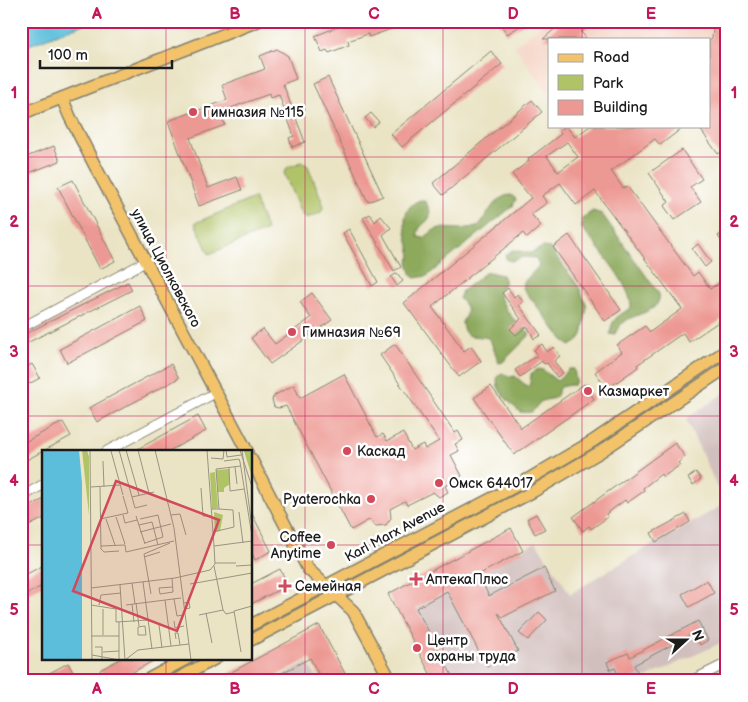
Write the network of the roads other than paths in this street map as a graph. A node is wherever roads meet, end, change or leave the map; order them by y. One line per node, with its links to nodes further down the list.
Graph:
1 (258, 21): 2 (main road)
2 (62, 98): 3 (main road); 4 (main road, улица Циолковского)
3 (21, 114)
4 (145, 262): 5 (street); 8 (main road, улица Циолковского)
5 (21, 328)
6 (727, 350): 9 (main road, Karl Marx Avenue)
7 (727, 367): 10 (main road, Karl Marx Avenue)
8 (215, 393): 12 (street); 13 (main road, улица Циолковского)
9 (620, 424): 10 (main road); 11 (main road, Karl Marx Avenue)
10 (627, 435): 14 (main road, Karl Marx Avenue)
11 (593, 441): 14 (main road); 18 (main road, Karl Marx Avenue)
12 (108, 450)
13 (246, 450)
14 (600, 452): 19 (main road, Karl Marx Avenue)
15 (252, 461): 18 (main road)
16 (42, 485): 17 (street)
17 (21, 496)
18 (325, 586): 19 (main road); 20 (main road, Karl Marx Avenue)
19 (336, 595): 21 (main road, Karl Marx Avenue); 27 (main road)
20 (252, 624)
21 (252, 639)
22 (184, 660): 25 (main road)
23 (212, 660): 26 (main road)
24 (727, 663): 28 (street)
25 (145, 681)
26 (174, 681)
27 (391, 681)
28 (691, 681)

